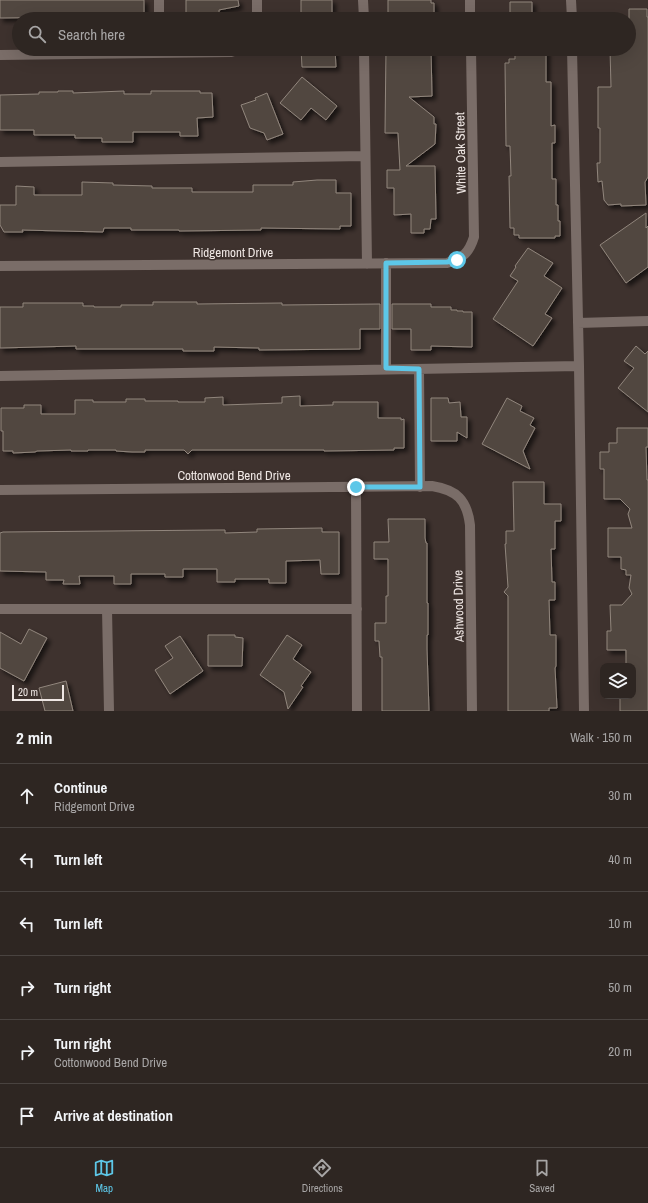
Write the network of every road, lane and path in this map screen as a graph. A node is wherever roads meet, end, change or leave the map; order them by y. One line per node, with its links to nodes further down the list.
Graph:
1 (159, 0): 6 (street)
2 (257, 0): 7 (street)
3 (363, 0): 8 (street)
4 (470, 0): 9 (street)
5 (571, 0): 10 (street)
6 (159, 12)
7 (258, 12)
8 (364, 12)
9 (470, 12)
10 (572, 12)
11 (0, 55): 12 (street)
12 (12, 55)
13 (364, 56): 16 (street)
14 (471, 56): 18 (street, White Oak Street)
15 (572, 56): 23 (street)
16 (365, 156): 17 (street); 20 (street)
17 (0, 162)
18 (465, 254): 19 (street, Ridgemont Drive)
19 (386, 263): 20 (street, Ridgemont Drive); 25 (street)
20 (367, 264): 21 (street, Ridgemont Drive)
21 (0, 266)
22 (648, 321): 23 (street)
23 (578, 323): 24 (street)
24 (579, 366): 26 (street); 38 (street)
25 (386, 368): 26 (street); 27 (street)
26 (419, 369): 29 (street)
27 (0, 376)
28 (356, 487): 29 (street, Cottonwood Bend Drive); 30 (street, Cottonwood Bend Drive); 34 (street)
29 (420, 487): 31 (street, Cottonwood Bend Drive)
30 (0, 490)
31 (464, 502): 37 (street, Ashwood Drive)
32 (107, 608): 33 (street); 34 (street); 35 (street)
33 (0, 609)
34 (357, 609): 36 (street)
35 (109, 711)
36 (357, 711)
37 (472, 711)
38 (584, 711)

